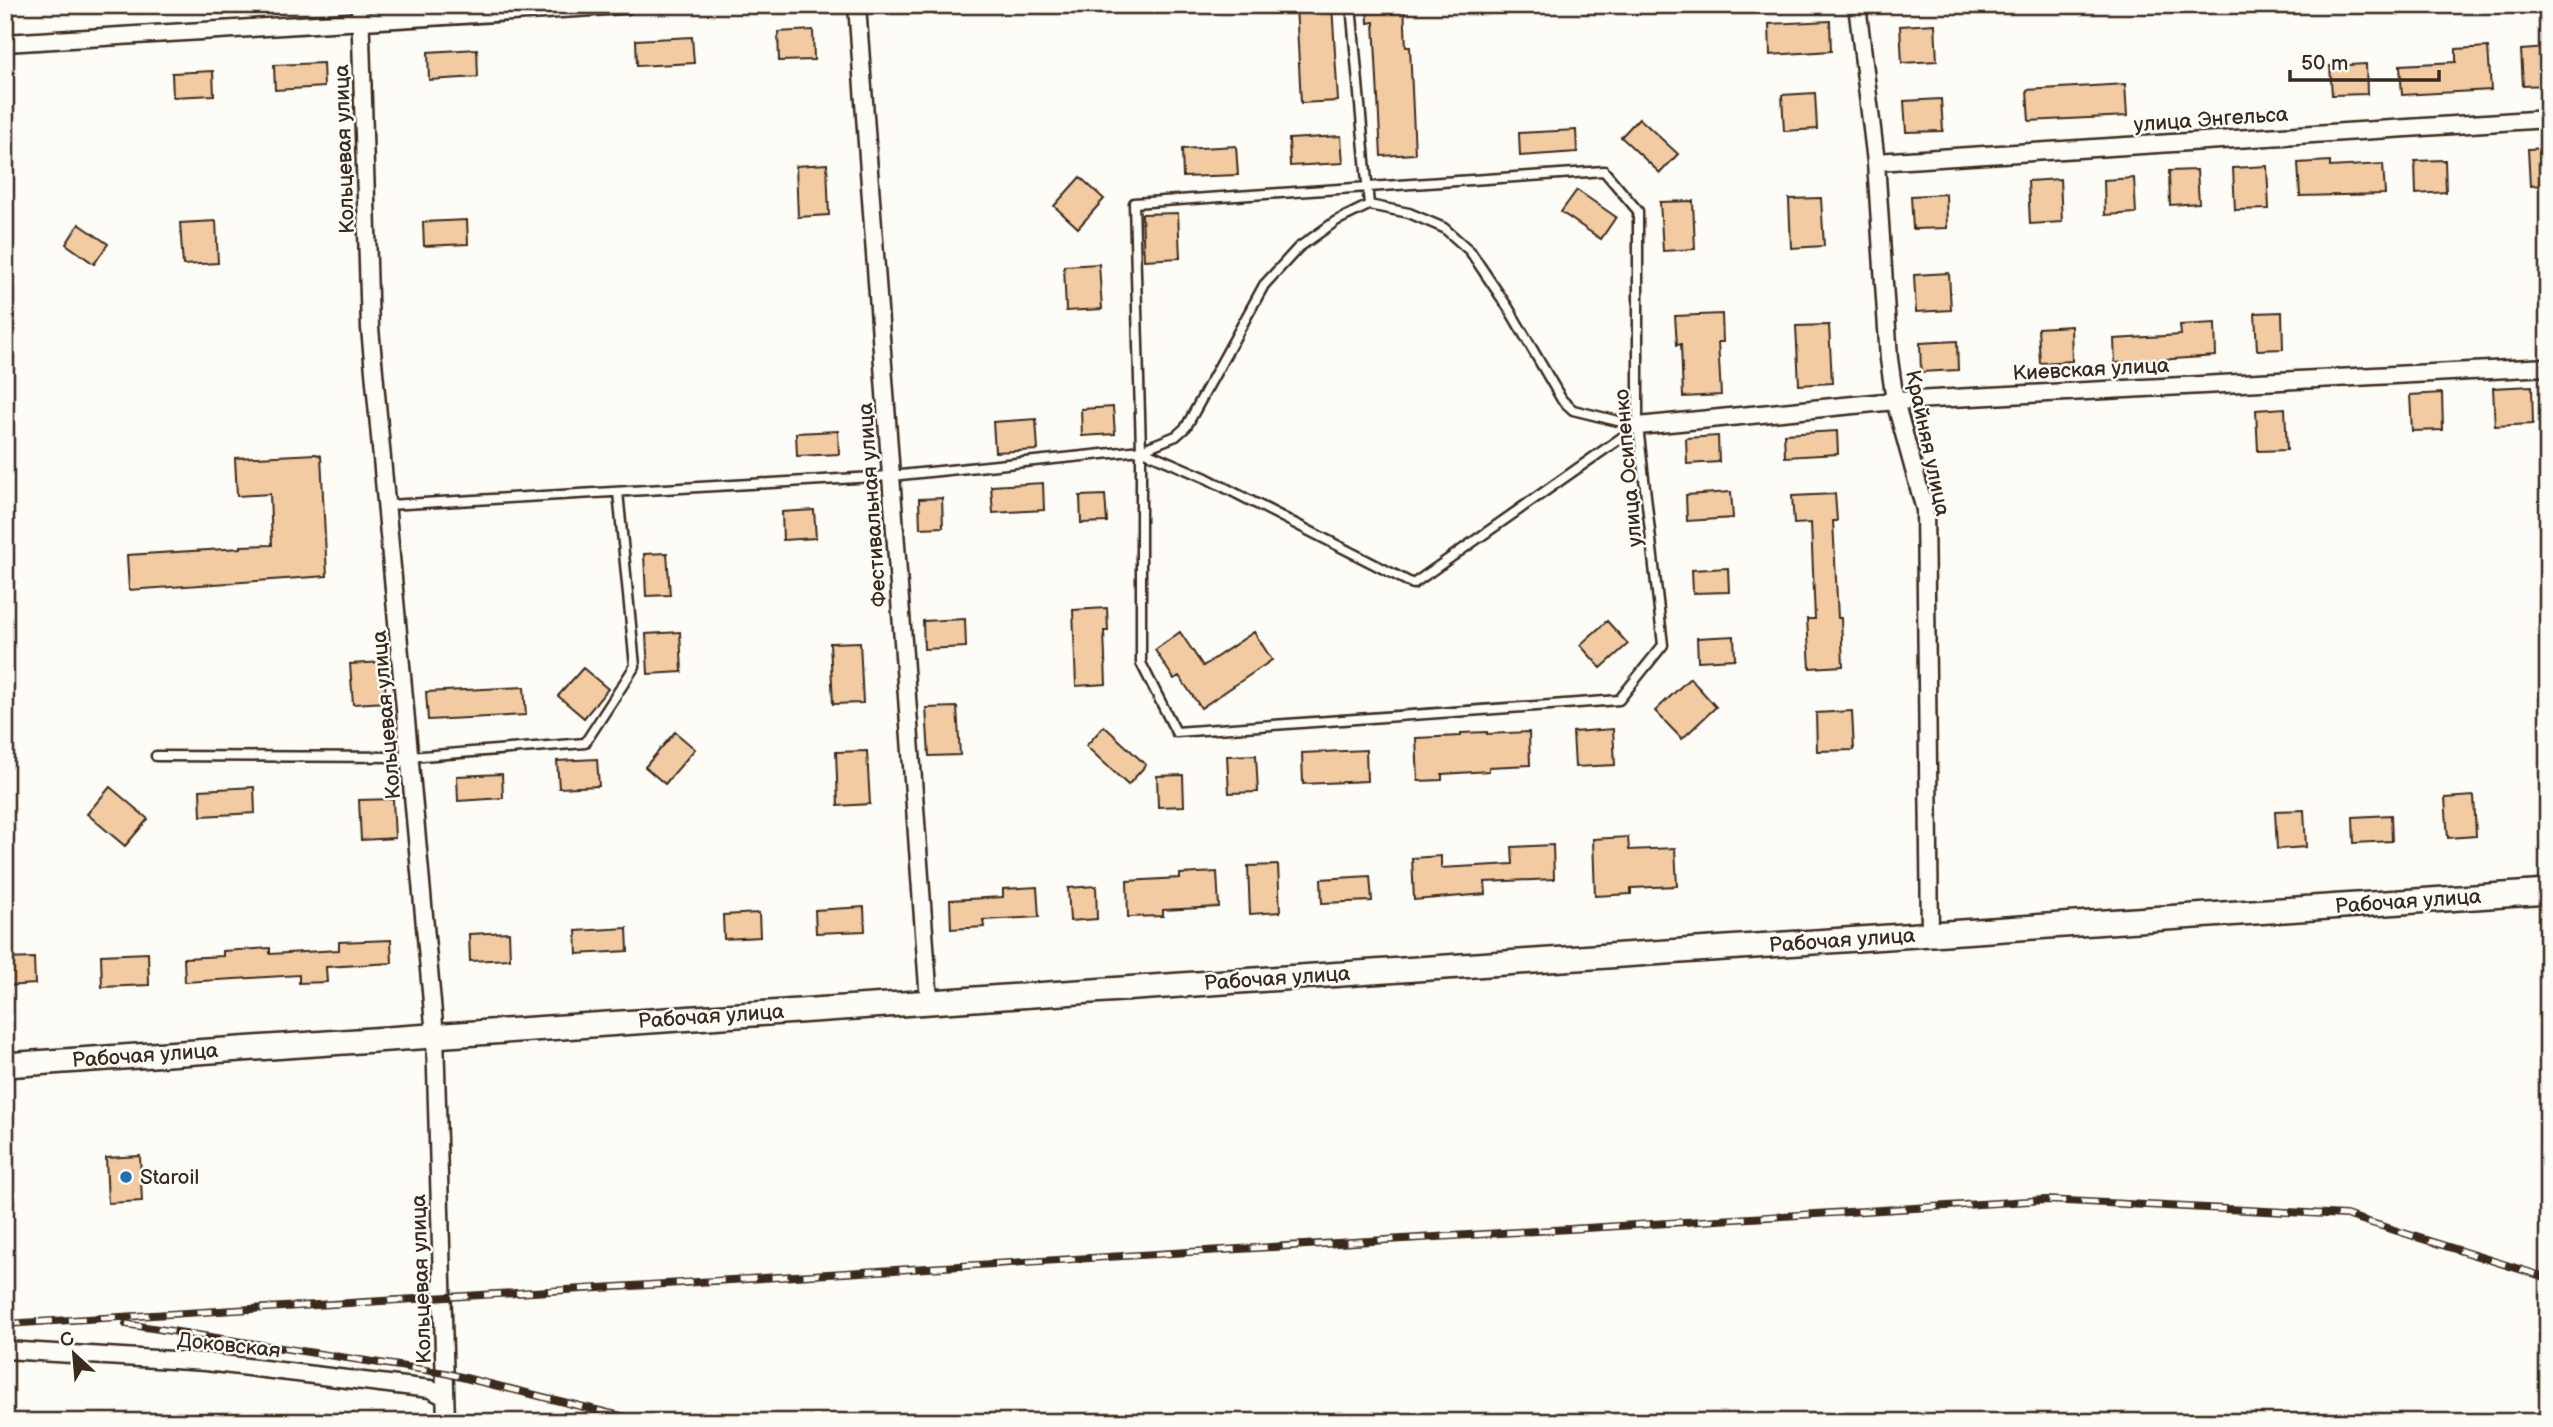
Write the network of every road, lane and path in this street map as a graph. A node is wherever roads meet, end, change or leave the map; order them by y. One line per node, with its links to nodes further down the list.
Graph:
1 (626, 5): 5 (street)
2 (857, 5): 15 (street, Фестивальная улица)
3 (1351, 5): 9 (lane)
4 (1857, 5): 8 (street, Крайняя улица)
5 (361, 13): 6 (street); 17 (street, Кольцевая улица)
6 (5, 43)
7 (2548, 119): 8 (street, улица Энгельса)
8 (1876, 162): 12 (street, Крайняя улица)
9 (1367, 187): 10 (lane); 13 (lane, улица Осипенко); 14 (lane, улица Осипенко)
10 (1369, 205): 13 (lane); 14 (lane)
11 (2548, 367): 12 (street, Киевская улица)
12 (1895, 401): 13 (street, Киевская улица); 21 (street, Крайняя улица)
13 (1638, 426): 14 (lane); 14 (lane, улица Осипенко)
14 (1141, 450): 15 (lane)
15 (891, 476): 16 (lane); 22 (street, Фестивальная улица)
16 (618, 492): 17 (lane); 19 (lane)
17 (388, 505): 19 (street, Кольцевая улица)
18 (156, 756): 19 (lane)
19 (410, 757): 23 (street, Кольцевая улица)
20 (2548, 892): 21 (main road, Рабочая улица)
21 (1930, 933): 22 (main road, Рабочая улица)
22 (929, 1001): 23 (main road, Рабочая улица)
23 (435, 1035): 24 (main road, Рабочая улица); 26 (street, Кольцевая улица)
24 (5, 1065)
25 (5, 1350): 26 (street, Доковская)
26 (445, 1397): 27 (street, Кольцевая улица)
27 (446, 1422)

